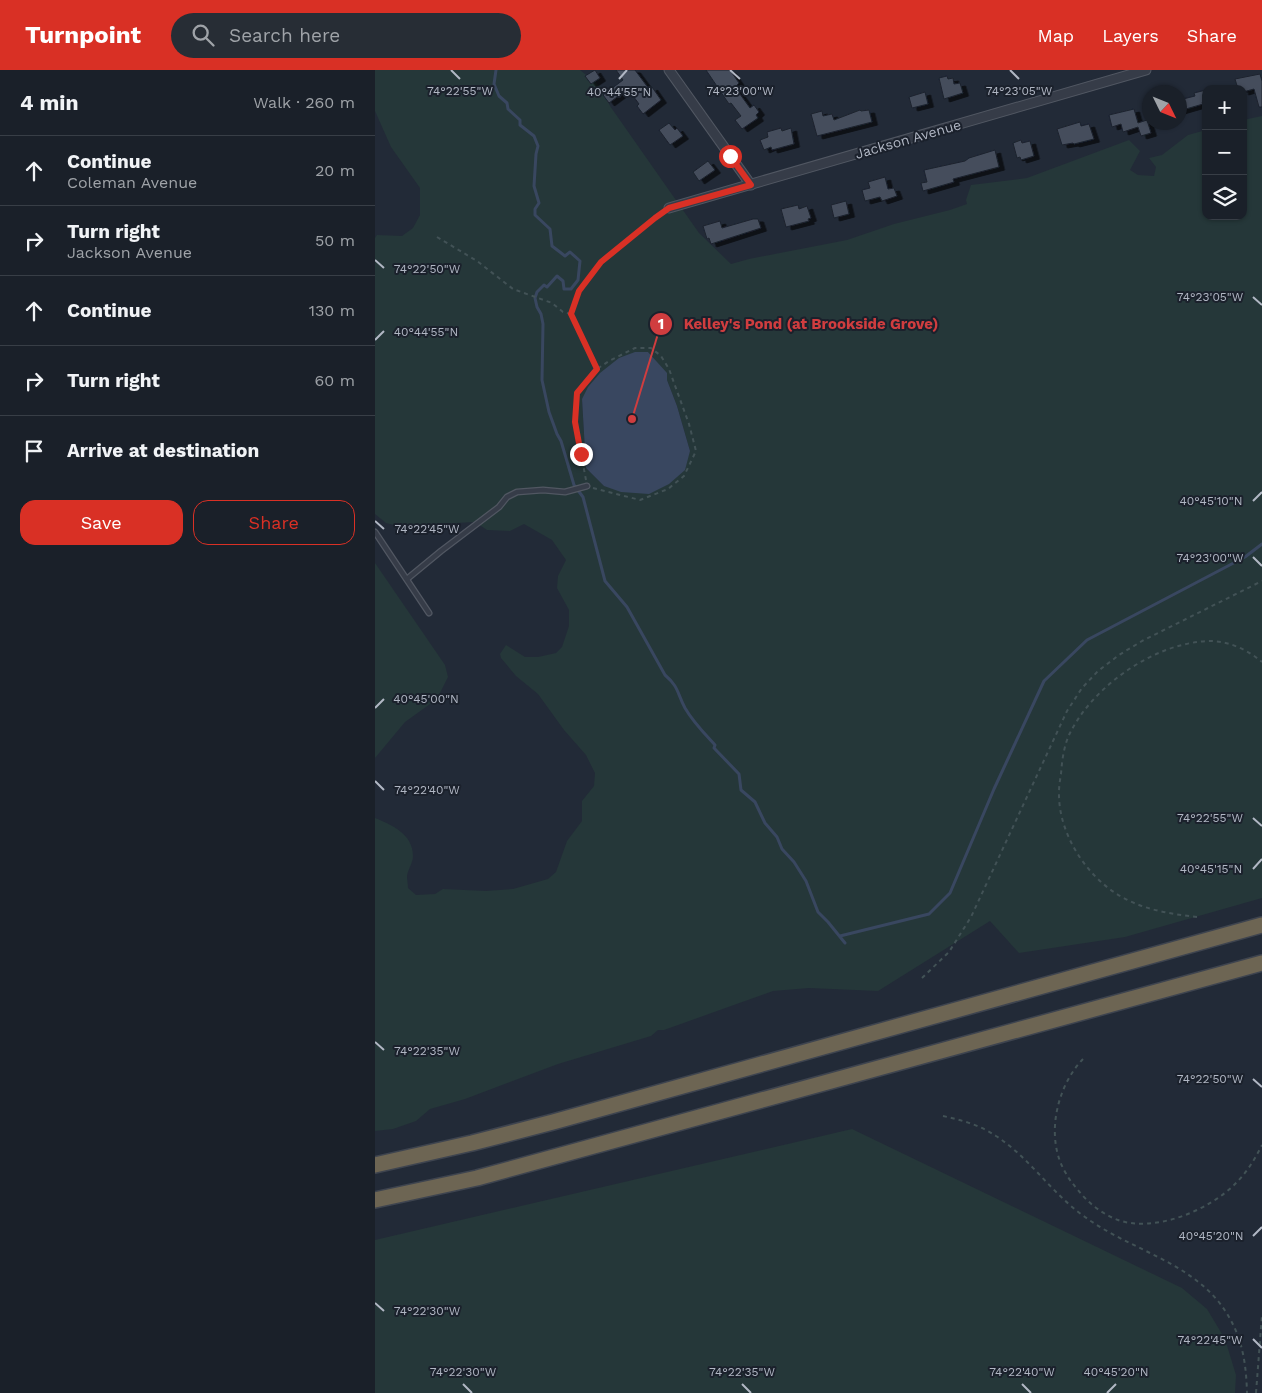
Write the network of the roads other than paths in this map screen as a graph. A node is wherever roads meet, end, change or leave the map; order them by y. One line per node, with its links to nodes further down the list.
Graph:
1 (669, 70): 3 (street)
2 (1146, 70): 3 (street, Jackson Avenue)
3 (751, 185): 4 (street, Jackson Avenue)
4 (669, 208)
5 (587, 486): 7 (lane)
6 (375, 532): 7 (lane)
7 (407, 579): 8 (lane)
8 (429, 613)
9 (1262, 925): 11 (highway)
10 (1262, 963): 12 (highway)
11 (375, 1165)
12 (375, 1200)

